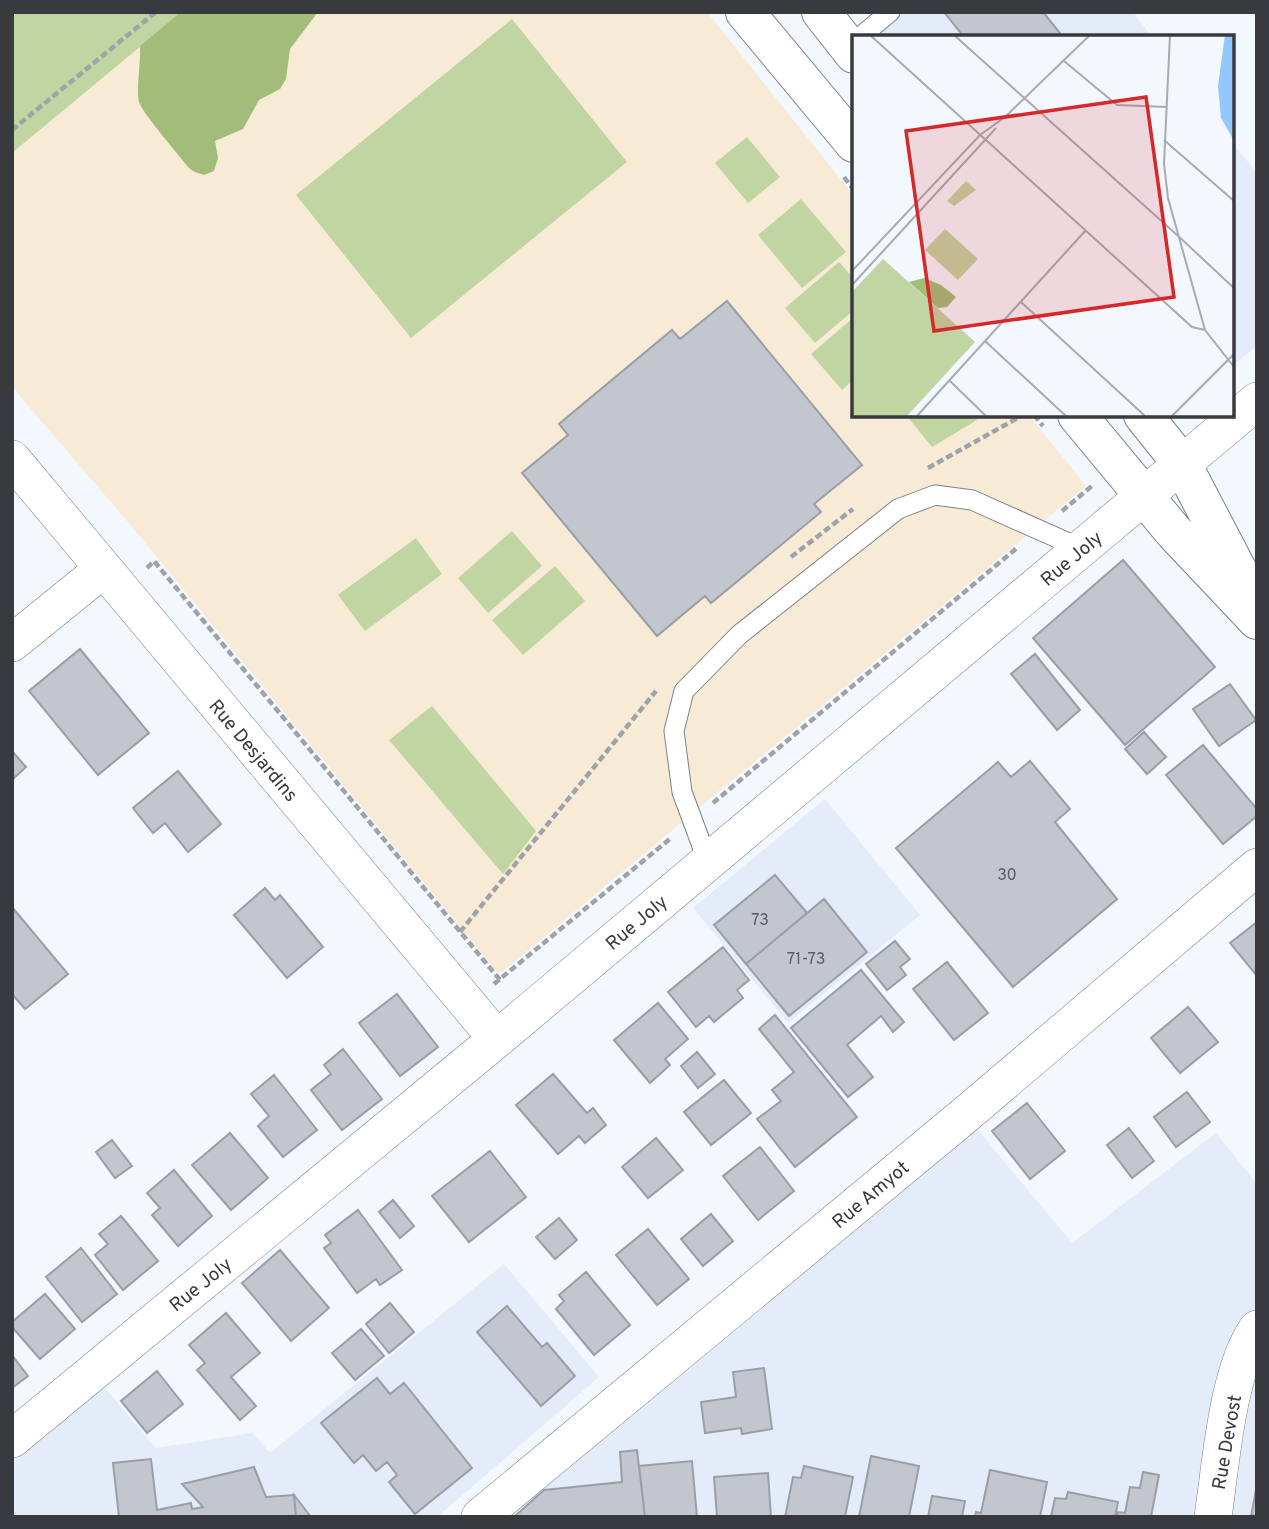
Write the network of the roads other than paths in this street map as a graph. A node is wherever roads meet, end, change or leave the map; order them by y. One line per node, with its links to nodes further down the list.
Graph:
1 (746, 12): 6 (main road)
2 (821, 12): 5 (main road)
3 (890, 12): 4 (lane)
4 (865, 35)
5 (852, 43)
6 (852, 141)
7 (1257, 401): 11 (street, Rue Joly)
8 (1078, 416): 12 (main road)
9 (1144, 416): 11 (main road)
10 (12, 459): 14 (street, Rue Desjardins)
11 (1182, 464): 12 (street, Rue Joly); 15 (main road)
12 (1144, 496): 13 (street, Rue Joly); 16 (main road)
13 (1082, 549): 18 (street, Rue Joly); 18 (lane)
14 (111, 580): 17 (street); 20 (street, Rue Desjardins)
15 (1257, 607)
16 (1257, 620)
17 (12, 643)
18 (708, 862): 20 (street, Rue Joly)
19 (1257, 867): 23 (street, Rue Amyot)
20 (497, 1039): 22 (street, Rue Joly)
21 (1257, 1329): 24 (street, Rue Devost)
22 (12, 1439)
23 (480, 1517)
24 (1213, 1517)

